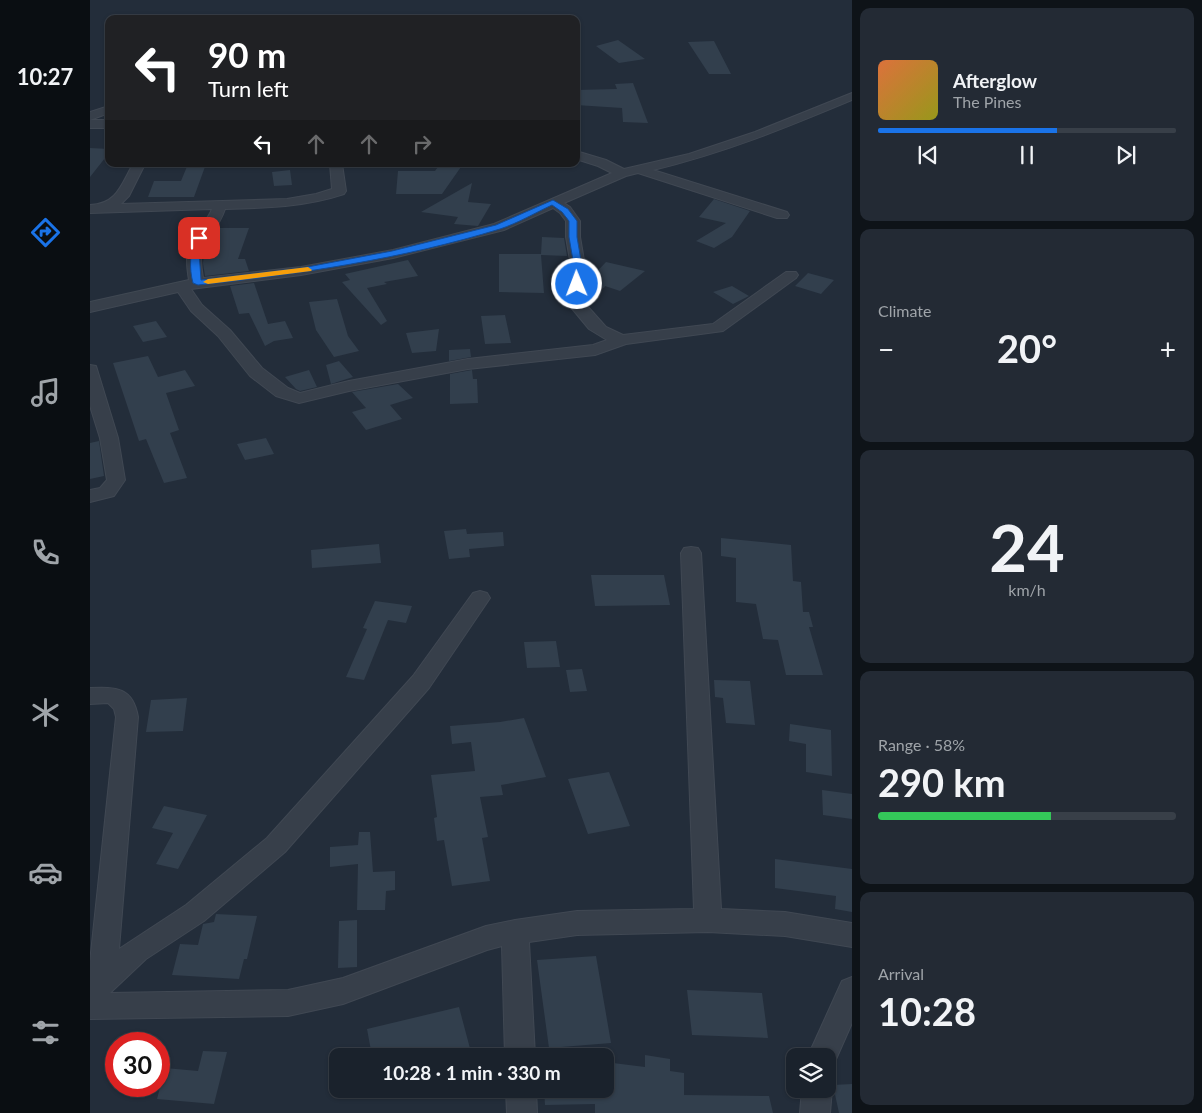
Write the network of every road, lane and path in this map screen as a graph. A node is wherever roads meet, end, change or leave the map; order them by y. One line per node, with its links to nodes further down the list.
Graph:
1 (852, 96): 9 (street)
2 (105, 110): 3 (street)
3 (90, 116)
4 (90, 124): 5 (street)
5 (105, 124)
6 (580, 156): 10 (street)
7 (137, 167): 13 (street)
8 (336, 167): 12 (street)
9 (638, 169): 10 (street); 15 (street)
10 (622, 173): 11 (street)
11 (553, 202): 17 (street); 19 (street)
12 (220, 205): 13 (street); 17 (street)
13 (109, 208): 14 (street)
14 (90, 209)
15 (782, 215)
16 (790, 275): 19 (street)
17 (190, 284): 18 (street); 19 (street)
18 (90, 307)
19 (623, 340)
20 (90, 370): 21 (street)
21 (90, 496)
22 (691, 553): 25 (street)
23 (480, 598): 28 (street)
24 (90, 696): 28 (street)
25 (708, 920): 26 (street); 27 (street)
26 (515, 932): 30 (street); 31 (street)
27 (852, 935)
28 (96, 989)
29 (852, 990): 32 (street)
30 (90, 1006)
31 (520, 1048)
32 (827, 1048)
33 (521, 1098): 35 (street)
34 (816, 1098): 36 (street)
35 (522, 1113)
36 (814, 1113)

